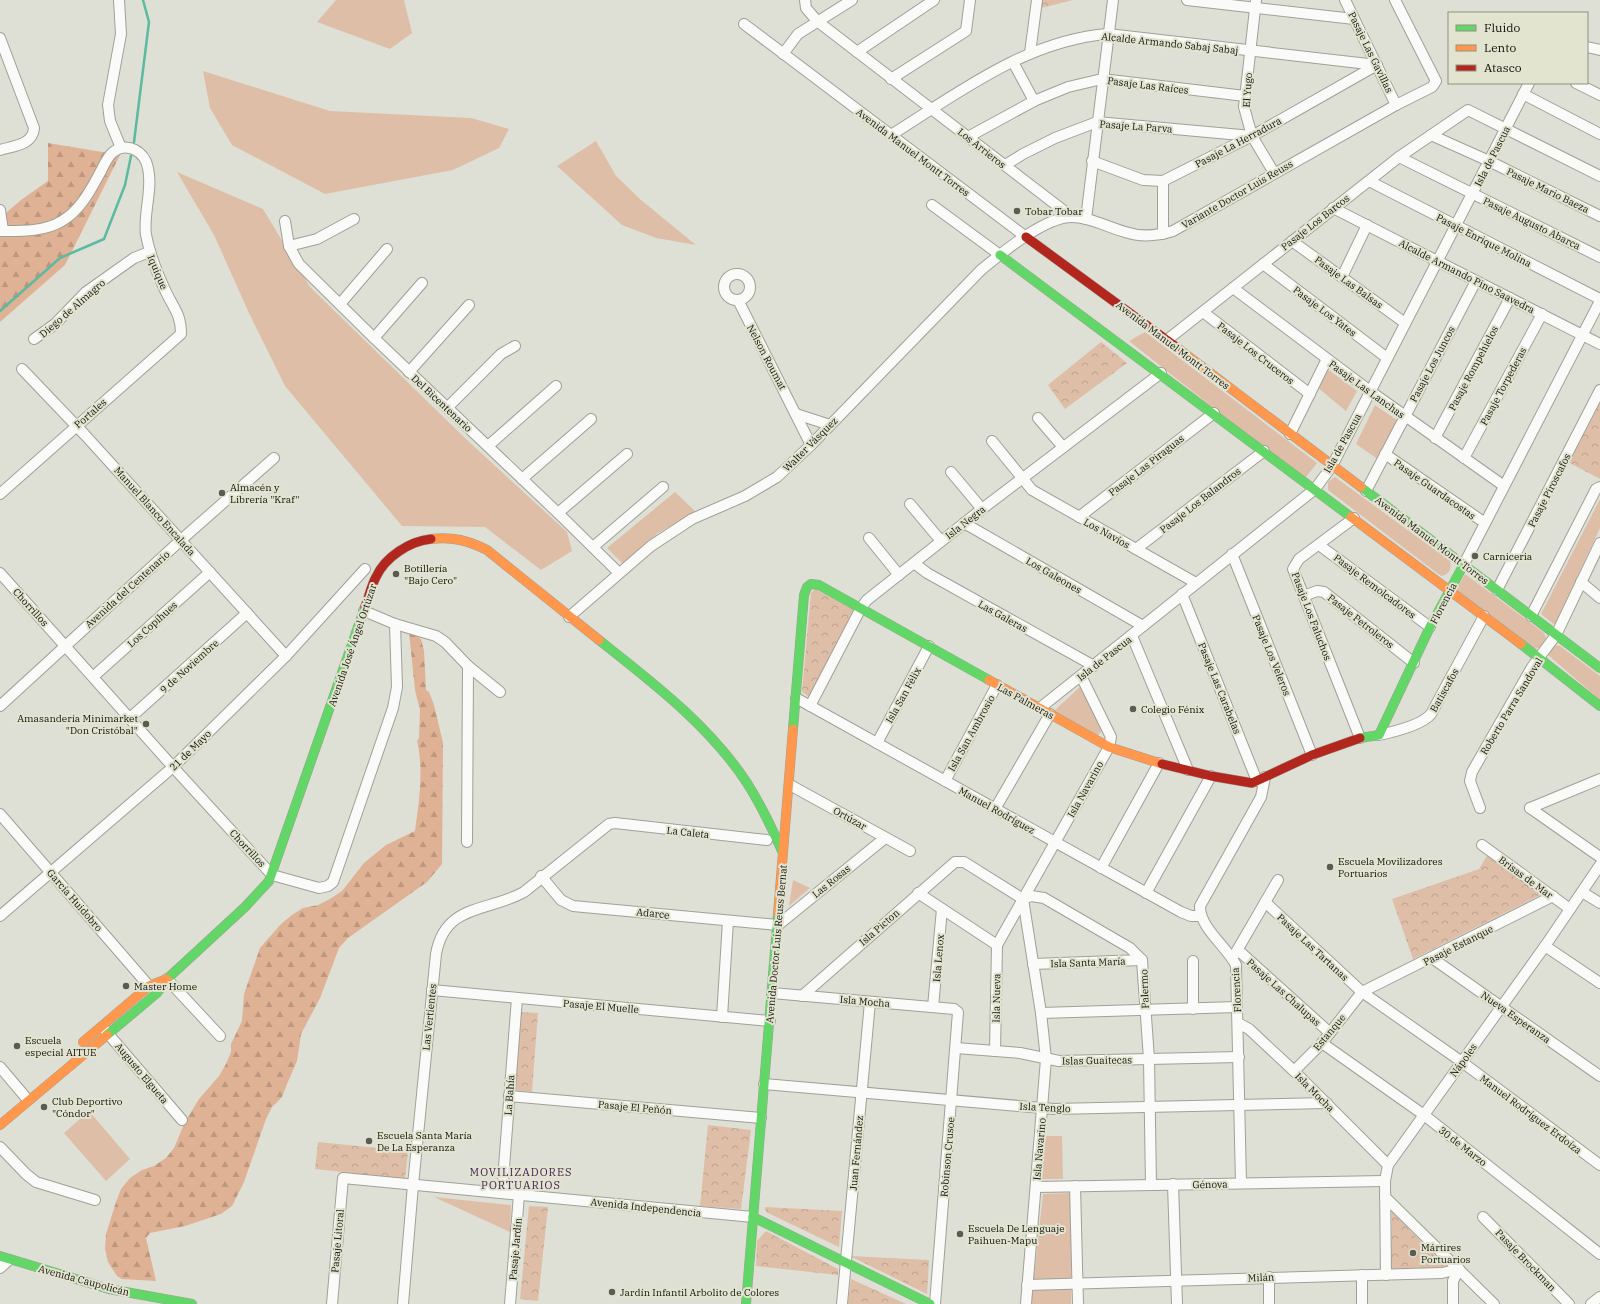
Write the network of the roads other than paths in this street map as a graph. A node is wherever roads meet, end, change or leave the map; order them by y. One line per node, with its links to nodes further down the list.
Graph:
1 (119, 0): 42 (street)
2 (805, 0): 13 (street, Los Arrieros)
3 (852, 0): 13 (street)
4 (934, 0): 19 (street)
5 (970, 0): 25 (street)
6 (1037, 0): 21 (street)
7 (1113, 0): 15 (street)
8 (1187, 0): 11 (street)
9 (1346, 0): 12 (street, Pasaje Las Gavillas)
10 (1395, 0): 33 (street, Variante Doctor Luis Reuss)
11 (1256, 4): 12 (street); 20 (street, El Yugo)
12 (1354, 19): 24 (street, Pasaje Las Gavillas)
13 (817, 21): 19 (street, Los Arrieros); 22 (street)
14 (744, 24): 22 (street, Avenida Manuel Montt Torres)
15 (1108, 34): 20 (street, Alcalde Armando Sabaj Sabaj); 21 (street, Alcalde Armando Sabaj Sabaj); 26 (street)
16 (0, 38): 43 (street)
17 (1588, 47): 18 (street)
18 (1600, 50)
19 (857, 52): 25 (street, Los Arrieros)
20 (1250, 52): 24 (street, Alcalde Armando Sabaj Sabaj); 31 (street, El Yugo)
21 (1030, 53): 23 (street, Alcalde Armando Sabaj Sabaj)
22 (783, 54): 38 (street, Avenida Manuel Montt Torres)
23 (1013, 62): 32 (street); 34 (street, Alcalde Armando Sabaj Sabaj)
24 (1377, 65): 33 (street, Pasaje Las Gavillas); 40 (street, Pasaje La Herradura)
25 (891, 79): 34 (street, Los Arrieros)
26 (1102, 79): 31 (street, Pasaje Las Raíces); 32 (street, Pasaje Las Raíces); 35 (street)
27 (1528, 84): 29 (street, Isla de Pascua)
28 (1578, 84): 30 (street)
29 (1523, 94): 36 (street, Isla de Pascua); 37 (street)
30 (1600, 95)
31 (1245, 96): 40 (street, El Yugo)
32 (1034, 101): 41 (street, Pasaje Las Raíces)
33 (1396, 105): 48 (street, Variante Doctor Luis Reuss)
34 (931, 110): 38 (street, Alcalde Armando Sabaj Sabaj); 41 (street, Los Arrieros)
35 (1097, 122): 40 (street, Pasaje La Parva); 45 (street); 47 (street, Pasaje La Parva)
36 (1505, 129): 39 (street, Pasaje Los Barcos); 46 (street, Isla de Pascua); 49 (street)
37 (1600, 134)
38 (891, 135): 65 (street, Avenida Manuel Montt Torres)
39 (1431, 135): 44 (street, Pasaje Los Barcos); 46 (street, Pasaje Mario Baeza)
40 (1252, 136): 48 (street, El Yugo); 50 (street, Pasaje La Herradura)
41 (968, 137): 47 (street, Los Arrieros)
42 (120, 148): 63 (street); 69 (street, Iquique)
43 (0, 150)
44 (1399, 157): 51 (street, Pasaje Los Barcos); 52 (street, Pasaje Augusto Abarca)
45 (1092, 161): 50 (street, Pasaje La Herradura); 59 (street)
46 (1489, 161): 52 (street, Isla de Pascua); 56 (street, Pasaje Mario Baeza)
47 (1005, 165): 57 (street, Los Arrieros)
48 (1274, 173): 64 (street, Variante Doctor Luis Reuss)
49 (1600, 176)
50 (1163, 181): 64 (street)
51 (1369, 181): 54 (street, Pasaje Los Barcos); 62 (street, Pasaje Enrique Molina)
52 (1472, 194): 62 (street, Isla de Pascua); 71 (street, Pasaje Augusto Abarca)
53 (932, 205): 70 (street)
54 (1333, 208): 61 (street, Alcalde Armando Pino Saavedra); 66 (street, Pasaje Los Barcos)
55 (0, 210): 63 (street)
56 (1600, 216)
57 (1072, 217): 59 (street, Variante Doctor Luis Reuss); 65 (street, Variante Doctor Luis Reuss)
58 (354, 219): 67 (street)
59 (1086, 219): 64 (street, Variante Doctor Luis Reuss)
60 (285, 221): 67 (street, Del Bicentenario)
61 (1366, 225): 72 (street, Alcalde Armando Pino Saavedra); 74 (street)
62 (1455, 226): 72 (street, Isla de Pascua); 80 (street, Pasaje Enrique Molina)
63 (2, 231)
64 (1163, 234)
65 (1026, 237): 70 (street, Walter Vásquez); 90 (street, Avenida Manuel Montt Torres)
66 (1292, 241): 73 (street, Pasaje Los Barcos); 74 (street, Pasaje Las Balsas)
67 (289, 246): 81 (street, Del Bicentenario)
68 (387, 249): 81 (street)
69 (149, 252): 86 (street, Iquique); 89 (street, Diego de Almagro)
70 (1000, 255): 97 (street); 109 (street, Walter Vásquez)
71 (1600, 257)
72 (1437, 261): 75 (street, Alcalde Armando Pino Saavedra); 85 (street, Isla de Pascua)
73 (1263, 264): 77 (street, Pasaje Los Barcos); 93 (street, Pasaje Los Yates)
74 (1342, 277): 85 (street, Pasaje Las Balsas)
75 (1476, 281): 78 (street, Alcalde Armando Pino Saavedra); 105 (street, Pasaje Los Juncos)
76 (422, 283): 88 (street)
77 (1233, 288): 83 (street, Pasaje Los Barcos); 94 (street, Pasaje Las Lanchas)
78 (1510, 298): 84 (street, Alcalde Armando Pino Saavedra); 111 (street, Pasaje Rompehielos)
79 (738, 300): 104 (street, Nelson Roumat)
80 (1600, 300): 87 (street, Florencia)
81 (340, 304): 88 (street, Del Bicentenario)
82 (469, 305): 96 (street)
83 (1203, 312): 90 (street, Pasaje Los Barcos); 101 (street, Pasaje Los Cruceros)
84 (1542, 314): 87 (street, Alcalde Armando Pino Saavedra); 120 (street, Pasaje Torpederas)
85 (1405, 323): 93 (street, Isla de Pascua)
86 (181, 334): 108 (street, Portales)
87 (1582, 334): 91 (street, Alcalde Armando Pino Saavedra); 125 (street, Florencia)
88 (374, 338): 96 (street, Del Bicentenario)
89 (34, 339)
90 (1167, 340): 110 (street, Avenida Manuel Montt Torres)
91 (1600, 344)
92 (515, 346): 102 (street)
93 (1387, 358): 100 (street, Isla de Pascua)
94 (1327, 359): 100 (street, Pasaje Las Lanchas); 101 (street)
95 (22, 369): 108 (street, Manuel Blanco Encalada)
96 (409, 372): 102 (street, Del Bicentenario)
97 (1161, 373): 103 (street); 115 (street, Isla Negra)
98 (556, 386): 114 (street)
99 (1600, 390): 157 (street, Pasaje Piroscafos)
100 (1370, 391): 105 (street, Pasaje Las Lanchas); 121 (street, Isla de Pascua)
101 (1310, 394): 110 (street)
102 (447, 408): 114 (street, Del Bicentenario)
103 (1214, 413): 116 (street); 134 (street, Pasaje Las Piraguas)
104 (796, 414): 109 (street); 113 (street, Nelson Roumat)
105 (1404, 416): 111 (street, Pasaje Las Lanchas); 118 (street, Pasaje Los Juncos)
106 (1038, 418): 115 (street)
107 (591, 419): 123 (street)
108 (76, 425): 130 (street, Portales); 139 (street, Manuel Blanco Encalada)
109 (830, 425): 113 (street, Walter Vásquez)
110 (1290, 434): 121 (street, Avenida Manuel Montt Torres)
111 (1435, 438): 120 (street, Pasaje Las Lanchas)
112 (992, 441): 124 (street, Los Navíos)
113 (811, 444): 151 (street, Walter Vásquez)
114 (488, 446): 123 (street, Del Bicentenario)
115 (1063, 448): 124 (street, Isla Negra)
116 (1264, 450): 128 (street); 144 (street, Pasaje Los Balandros)
117 (627, 454): 133 (street)
118 (1385, 454): 129 (street, Pasaje Los Juncos); 136 (street, Pasaje Guardacostas)
119 (274, 458): 139 (street, Avenida del Centenario)
120 (1464, 458): 125 (street, Pasaje Las Lanchas)
121 (1332, 466): 128 (street, Isla de Pascua); 129 (street, Avenida Manuel Montt Torres)
122 (951, 472): 132 (street)
123 (522, 478): 133 (street, Del Bicentenario)
124 (1023, 478): 132 (street, Isla Negra); 134 (street, Los Navíos)
125 (1504, 486): 136 (street, Florencia)
126 (1600, 486): 166 (street)
127 (663, 487): 143 (street)
128 (1315, 489): 135 (street); 145 (street, Isla de Pascua)
129 (1366, 491): 147 (street, Avenida Manuel Montt Torres)
130 (0, 494)
131 (910, 504): 140 (street)
132 (982, 509): 137 (street, Isla Negra)
133 (558, 513): 143 (street, Del Bicentenario)
134 (1079, 517): 144 (street, Los Navíos)
135 (1354, 518): 142 (street, Pasaje Los Faluchos); 156 (street)
136 (1485, 523): 147 (street, Florencia)
137 (964, 524): 140 (street, Isla Negra); 168 (street, Los Galeones)
138 (869, 538): 152 (street)
139 (181, 540): 149 (street, Manuel Blanco Encalada); 172 (street, Avenida del Centenario)
140 (941, 541): 146 (street, Isla Negra)
141 (1600, 543): 153 (street, Roberto Parra Sandoval)
142 (1319, 545): 159 (street, Pasaje Los Faluchos); 169 (street, Pasaje Remolcadores)
143 (593, 547): 151 (street, Del Bicentenario)
144 (1136, 549): 154 (street, Los Navíos)
145 (1232, 554): 154 (street, Isla de Pascua); 195 (street, Pasaje Los Veleros)
146 (914, 563): 152 (street, Isla Negra); 178 (street, Las Galeras)
147 (1464, 564): 156 (street, Florencia); 157 (street, Avenida Manuel Montt Torres)
148 (365, 569): 174 (street, 21 de Mayo)
149 (210, 572): 163 (street, Manuel Blanco Encalada); 180 (street, Los Copihues)
150 (0, 573): 172 (street, Chorrillos)
151 (619, 573): 164 (street, Walter Vásquez)
152 (899, 575): 161 (street, Isla Negra)
153 (1581, 582): 160 (street); 170 (street, Roberto Parra Sandoval)
154 (1196, 583): 158 (street, Isla de Pascua)
155 (809, 585): 161 (street, Las Palmeras); 184 (street, Avenida Doctor Luis Reuss Bernat)
156 (1450, 590): 165 (street); 169 (street, Florencia)
157 (1497, 590): 166 (street, Avenida Manuel Montt Torres)
158 (1182, 594): 168 (street, Isla de Pascua); 200 (street, Pasaje Las Carabelas)
159 (1304, 596): 176 (street, Pasaje Petroleros); 192 (street, Pasaje Los Faluchos)
160 (1600, 598)
161 (861, 608): 173 (street, Las Palmeras); 186 (street, Isla Negra)
162 (364, 611): 164 (street, Avenida José Ángel Ortúzar); 167 (street); 219 (street, Avenida José Ángel Ortúzar)
163 (247, 613): 174 (street, Manuel Blanco Encalada); 190 (street, 9 de Noviembre)
164 (569, 616): 214 (street, Avenida José Ángel Ortúzar)
165 (1484, 616): 175 (street); 191 (street, Batiscafos)
166 (1531, 616): 170 (street, Avenida Manuel Montt Torres)
167 (395, 624): 177 (street); 219 (street, Chorrillos)
168 (1143, 626): 171 (street, Isla de Pascua)
169 (1430, 627): 176 (street, Florencia)
170 (1556, 635): 175 (street, Roberto Parra Sandoval); 179 (street, Avenida Manuel Montt Torres)
171 (1132, 636): 178 (street, Isla de Pascua); 198 (street)
172 (65, 645): 180 (street, Chorrillos); 185 (street, Avenida del Centenario)
173 (929, 646): 182 (street, Las Palmeras); 193 (street, Isla San Félix)
174 (286, 656): 197 (street, 21 de Mayo)
175 (1540, 658): 187 (street); 204 (street, Roberto Parra Sandoval)
176 (1414, 662): 191 (street, Florencia)
177 (468, 666): 183 (street); 210 (street)
178 (1094, 666): 181 (street, Isla de Pascua)
179 (1600, 668)
180 (94, 676): 190 (street, Chorrillos)
181 (1081, 676): 188 (street, Isla de Pascua); 194 (street)
182 (998, 685): 188 (street, Las Palmeras); 202 (street, Isla San Ambrosio)
183 (500, 692)
184 (796, 698): 186 (street, Manuel Rodríguez); 203 (street, Avenida Doctor Luis Reuss Bernat)
185 (0, 706)
186 (810, 706): 193 (street, Manuel Rodríguez)
187 (1600, 706)
188 (1040, 708): 189 (street, Las Palmeras)
189 (1050, 714): 194 (street, Las Palmeras); 205 (street)
190 (130, 718): 197 (street, Chorrillos)
191 (1379, 735): 192 (street)
192 (1360, 738): 195 (street)
193 (877, 743): 202 (street, Manuel Rodríguez)
194 (1109, 747): 196 (street, Las Palmeras); 211 (street, Isla Navarino)
195 (1312, 756): 200 (street)
196 (1159, 763): 198 (street, Las Palmeras); 217 (street)
197 (173, 767): 218 (street, 21 de Mayo); 219 (street, Chorrillos)
198 (1188, 770): 199 (street, Las Palmeras)
199 (1211, 776): 200 (street, Las Palmeras); 222 (street)
200 (1261, 779): 232 (street)
201 (1600, 779): 215 (street)
202 (945, 781): 205 (street, Manuel Rodríguez)
203 (790, 785): 208 (street, Ortúzar); 214 (street, Avenida Doctor Luis Reuss Bernat)
204 (1480, 808)
205 (995, 809): 211 (street, Manuel Rodríguez)
206 (0, 814): 218 (street, García Huidobro)
207 (609, 824): 209 (street, La Caleta); 220 (street, Las Vertientes)
208 (885, 838): 213 (street, Ortúzar); 234 (street, Las Rosas)
209 (767, 840)
210 (467, 842)
211 (1055, 842): 217 (street, Manuel Rodríguez); 226 (street, Isla Navarino)
212 (1482, 845): 225 (street, Brisas de Mar)
213 (910, 851)
214 (784, 856): 234 (street, Avenida Doctor Luis Reuss Bernat)
215 (1600, 857)
216 (1600, 864): 223 (street, Nápoles)
217 (1101, 868): 222 (street, Manuel Rodríguez)
218 (50, 872): 231 (street, 21 de Mayo); 244 (street, García Huidobro)
219 (272, 875): 242 (street, Avenida José Ángel Ortúzar)
220 (541, 876): 233 (street, Adarce); 245 (street, Las Vertientes)
221 (1278, 880): 227 (street)
222 (1146, 892): 232 (street, Manuel Rodríguez)
223 (1582, 892): 228 (street); 230 (street, Nápoles)
224 (918, 893): 226 (street, Isla Picton); 229 (street); 248 (street, Isla Picton)
225 (1553, 896): 230 (street, Brisas de Mar); 238 (street, Pasaje Estanque)
226 (1023, 900): 235 (street, Isla Navarino); 239 (street, Palermo); 241 (street, Isla Navarino)
227 (1265, 902): 237 (street); 246 (street, Pasaje Las Tartanas)
228 (1600, 903)
229 (942, 909): 235 (street); 251 (street, Isla Lenox)
230 (1570, 909): 236 (street, Nápoles)
231 (0, 916)
232 (1200, 916): 237 (street, Florencia)
233 (728, 921): 234 (street, Adarce); 258 (street)
234 (778, 925): 247 (street, Avenida Doctor Luis Reuss Bernat)
235 (997, 945): 267 (street, Isla Nueva)
236 (1545, 946): 243 (street); 253 (street, Nápoles)
237 (1235, 954): 252 (street, Florencia); 262 (street, Pasaje Las Chalupas)
238 (1432, 958): 246 (street, Pasaje Estanque); 253 (street, Nueva Esperanza)
239 (1142, 960): 241 (street, Isla Santa María); 256 (street, Palermo)
240 (1193, 961): 254 (street)
241 (1033, 964): 257 (street, Isla Navarino)
242 (167, 979): 244 (street, Avenida José Ángel Ortúzar); 261 (street, Avenida José Ángel Ortúzar); 263 (street)
243 (1600, 983)
244 (149, 986): 261 (street, Avenida José Ángel Ortúzar)
245 (432, 990): 249 (street, Pasaje El Muelle); 297 (street, Las Vertientes)
246 (1362, 992): 262 (street, Estanque); 272 (street, Pasaje Las Tartanas)
247 (772, 993): 248 (street, Isla Mocha); 259 (street, Avenida Doctor Luis Reuss Bernat)
248 (802, 996): 250 (street, Isla Mocha)
249 (517, 998): 258 (street, Pasaje El Muelle); 278 (street, La Bahía)
250 (870, 1002): 251 (street, Isla Mocha); 277 (street, Juan Fernández)
251 (933, 1007): 255 (street, Isla Mocha)
252 (1237, 1007): 254 (street); 260 (street, Florencia)
253 (1501, 1007): 272 (street, Nápoles); 275 (street, Nueva Esperanza)
254 (1193, 1009): 256 (street)
255 (957, 1010): 266 (street, Robinson Crusoe)
256 (1145, 1010): 257 (street); 271 (street, Palermo)
257 (1041, 1013): 270 (street, Isla Navarino)
258 (722, 1017): 259 (street, Pasaje El Muelle)
259 (770, 1021): 276 (street, Avenida Doctor Luis Reuss Bernat)
260 (1238, 1023): 268 (street, Florencia); 274 (street, Isla Mocha)
261 (105, 1030): 265 (street, Avenida José Ángel Ortúzar); 279 (street, Avenida José Ángel Ortúzar); 288 (street, Augusto Elgueta)
262 (1330, 1034): 264 (street, Estanque)
263 (220, 1036)
264 (1322, 1043): 274 (street, Estanque); 286 (street, 30 de Marzo)
265 (77, 1047)
266 (956, 1048): 267 (street, Islas Guaitecas); 280 (street, Robinson Crusoe)
267 (995, 1051): 270 (street, Islas Guaitecas)
268 (1239, 1057): 271 (street, Islas Guaitecas); 282 (street, Florencia)
269 (65, 1058): 279 (street, Avenida José Ángel Ortúzar)
270 (1046, 1059): 271 (street, Islas Guaitecas); 283 (street, Isla Navarino)
271 (1149, 1059): 284 (street, Palermo)
272 (1462, 1062): 286 (street, Nápoles); 292 (street, Manuel Rodríguez Erdoíza)
273 (0, 1067): 279 (street)
274 (1294, 1071): 281 (street, Isla Mocha)
275 (1600, 1076)
276 (764, 1084): 277 (street, Isla Tenglo); 287 (street, Avenida Doctor Luis Reuss Bernat)
277 (862, 1092): 280 (street, Isla Tenglo); 309 (street, Juan Fernández)
278 (509, 1096): 287 (street, Pasaje El Peñón); 301 (street, La Bahía)
279 (26, 1097): 285 (street, Avenida José Ángel Ortúzar); 289 (street, Avenida José Ángel Ortúzar)
280 (952, 1100): 283 (street, Isla Tenglo); 326 (street, Robinson Crusoe)
281 (1327, 1103): 282 (street, Isla Tenglo); 291 (street, Isla Mocha)
282 (1240, 1105): 284 (street, Isla Tenglo); 295 (street, Florencia)
283 (1043, 1107): 284 (street, Isla Tenglo); 300 (street, Isla Navarino)
284 (1150, 1107): 298 (street, Palermo)
285 (0, 1114)
286 (1424, 1115): 291 (street, Nápoles); 307 (street, 30 de Marzo)
287 (761, 1118): 305 (street, Avenida Doctor Luis Reuss Bernat)
288 (182, 1120)
289 (0, 1125)
290 (0, 1147): 304 (street)
291 (1388, 1165): 294 (street, Nápoles)
292 (1600, 1165)
293 (343, 1178): 297 (street, Avenida Independencia); 320 (street, Pasaje Litoral)
294 (1385, 1181): 295 (street, Génova); 303 (street, Nápoles)
295 (1241, 1183): 296 (street, Génova)
296 (1173, 1184): 298 (street, Génova); 315 (street)
297 (412, 1185): 301 (street, Avenida Independencia); 321 (street, Las Vertientes)
298 (1151, 1185): 299 (street, Génova)
299 (1074, 1186): 300 (street, Génova); 316 (street)
300 (1036, 1187): 317 (street, Isla Navarino)
301 (502, 1193): 302 (street, Avenida Independencia)
302 (520, 1195): 305 (street, Avenida Independencia); 322 (street, Pasaje Jardín)
303 (1385, 1198): 311 (street); 313 (street, Nápoles)
304 (95, 1200)
305 (753, 1217): 309 (street, Avenida Independencia); 323 (street, Avenida Doctor Luis Reuss Bernat)
306 (1483, 1217): 334 (street, Pasaje Brockman)
307 (1600, 1254)
308 (5, 1258): 310 (street); 319 (street, Avenida Caupolicán)
309 (845, 1264): 324 (street, Juan Fernández); 325 (street, Avenida Independencia)
310 (0, 1268)
311 (1459, 1269): 313 (street, Milán); 332 (street); 333 (street)
312 (1362, 1275): 313 (street, Milán); 314 (street, Milán); 331 (street)
313 (1386, 1275)
314 (1269, 1277): 315 (street, Milán); 330 (street)
315 (1176, 1280): 316 (street, Milán); 329 (street)
316 (1078, 1284): 317 (street, Milán); 328 (street)
317 (1027, 1285): 327 (street, Isla Navarino)
318 (1600, 1298): 335 (street)
319 (192, 1304)
320 (332, 1304)
321 (403, 1304)
322 (510, 1304)
323 (746, 1304)
324 (842, 1304)
325 (930, 1304)
326 (935, 1304)
327 (1026, 1304)
328 (1078, 1304)
329 (1177, 1304)
330 (1269, 1304)
331 (1362, 1304)
332 (1453, 1304)
333 (1494, 1304)
334 (1569, 1304)
335 (1591, 1304)

